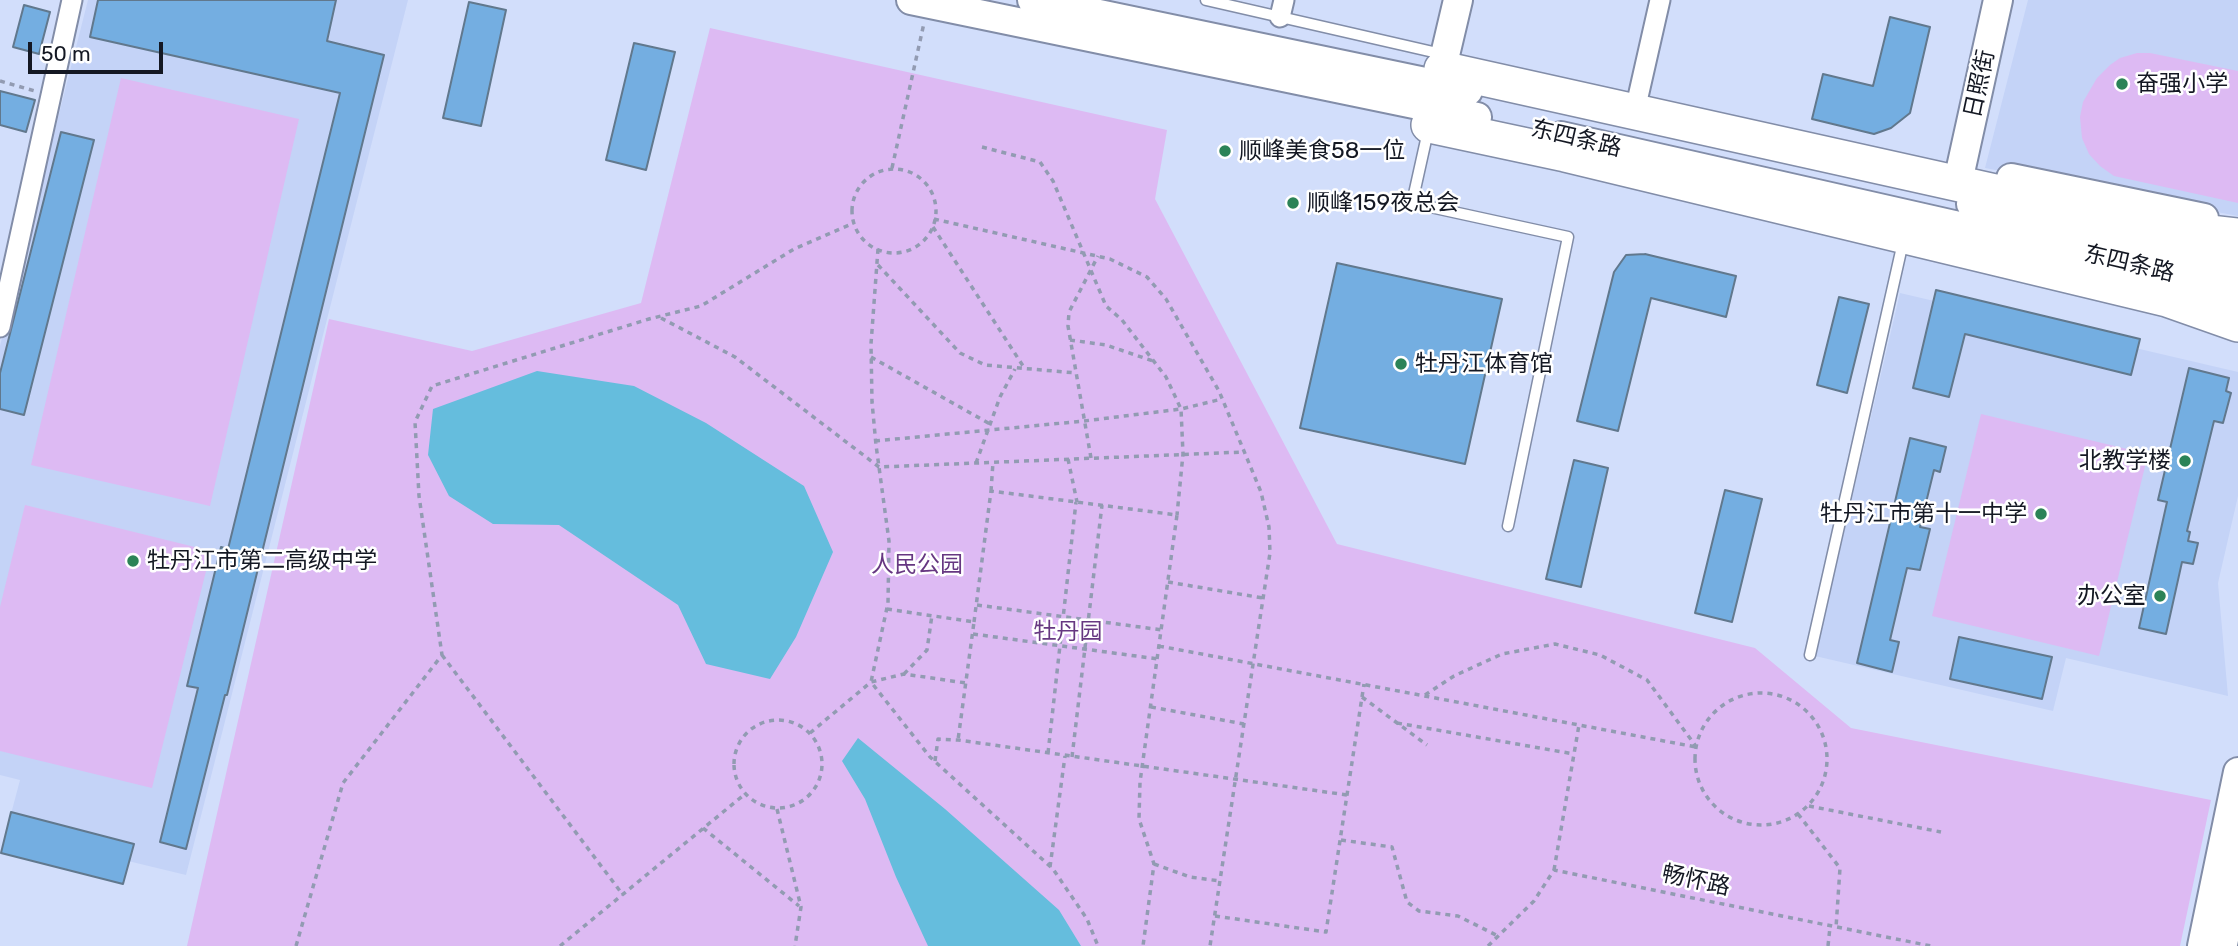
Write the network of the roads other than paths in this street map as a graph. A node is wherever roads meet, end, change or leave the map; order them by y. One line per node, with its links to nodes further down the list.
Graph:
1 (72, 0): 22 (street)
2 (1032, 0): 9 (street)
3 (1206, 0): 8 (lane)
4 (1458, 0): 9 (street)
5 (1660, 0): 10 (street)
6 (1998, 0): 12 (street, 日照街)
7 (923, 1): 9 (street)
8 (1282, 8): 9 (lane)
9 (1436, 97): 10 (street); 11 (highway); 11 (highway); 15 (street); 24 (lane)
10 (1638, 97): 12 (street)
11 (1571, 126): 14 (highway); 17 (street, 东四条路); 21 (highway)
12 (1961, 168): 13 (street)
13 (2238, 223)
14 (2238, 236)
15 (1901, 251): 23 (street); 25 (lane)
16 (2238, 258): 17 (highway)
17 (2183, 264): 18 (street); 19 (street, 东四条路); 20 (highway)
18 (2238, 265)
19 (2238, 288)
20 (2238, 296)
21 (2238, 324)
22 (0, 327)
23 (2238, 338)
24 (1508, 526)
25 (1810, 655)
26 (2238, 772): 28 (street)
27 (2238, 856): 29 (highway)
28 (2202, 946)
29 (2219, 946)

